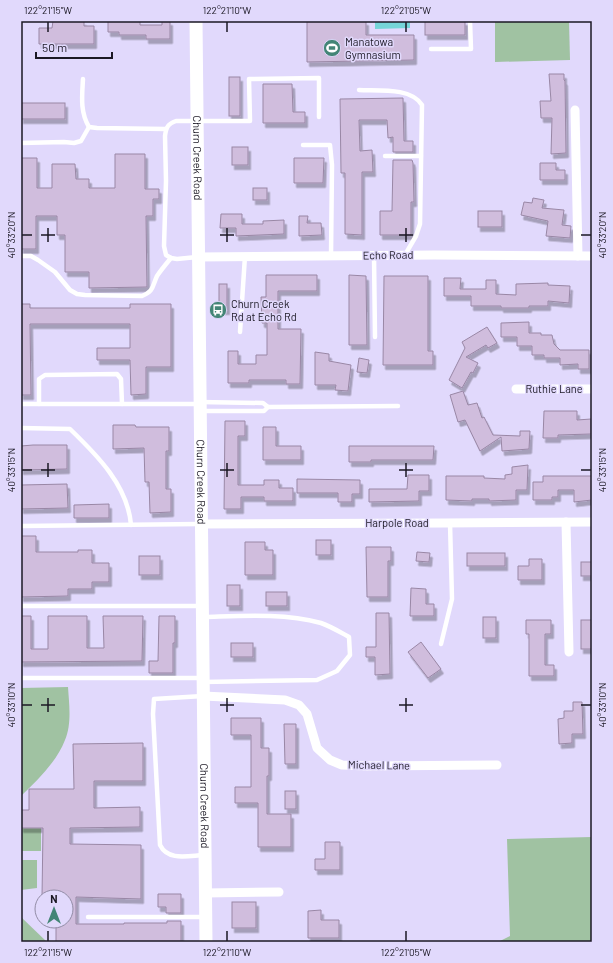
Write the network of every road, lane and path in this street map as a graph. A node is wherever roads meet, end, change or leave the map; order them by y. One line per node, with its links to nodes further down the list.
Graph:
1 (196, 21): 8 (main road, Churn Creek Road)
2 (470, 21): 3 (lane)
3 (431, 49)
4 (82, 79): 9 (lane)
5 (359, 90): 14 (lane)
6 (575, 110): 20 (street)
7 (319, 117): 8 (lane)
8 (197, 121): 10 (lane); 22 (main road, Churn Creek Road)
9 (89, 127): 10 (lane); 11 (lane)
10 (166, 129): 23 (lane)
11 (21, 143)
12 (303, 145): 19 (lane)
13 (385, 156): 14 (lane)
14 (421, 156): 16 (lane)
15 (374, 255): 16 (street, Echo Road); 19 (street, Echo Road); 25 (lane)
16 (405, 255): 20 (street, Echo Road)
17 (21, 256): 23 (lane)
18 (245, 256): 19 (street, Echo Road); 22 (street, Echo Road); 24 (lane)
19 (331, 256)
20 (578, 256): 21 (street, Echo Road)
21 (592, 256)
22 (198, 257): 23 (lane); 31 (main road, Churn Creek Road)
23 (171, 258)
24 (240, 332)
25 (375, 337)
26 (516, 389): 27 (street, Ruthie Lane)
27 (592, 389)
28 (21, 404): 29 (lane)
29 (39, 404): 30 (lane); 30 (lane)
30 (122, 404): 31 (lane)
31 (200, 406): 33 (lane); 33 (lane); 38 (main road, Churn Creek Road)
32 (398, 406): 33 (lane)
33 (268, 407)
34 (21, 428): 39 (lane)
35 (566, 522): 36 (street, Harpole Road); 37 (street, Harpole Road); 44 (street)
36 (592, 522)
37 (450, 523): 38 (street, Harpole Road); 43 (lane)
38 (201, 524): 39 (lane); 42 (main road, Churn Creek Road)
39 (131, 525): 40 (lane)
40 (21, 526)
41 (21, 606): 42 (lane)
42 (202, 612): 46 (main road, Churn Creek Road); 46 (lane)
43 (441, 644)
44 (569, 652)
45 (21, 678): 46 (lane)
46 (203, 680): 47 (main road, Churn Creek Road)
47 (203, 696): 48 (street, Michael Lane); 49 (main road, Churn Creek Road); 49 (lane)
48 (497, 765)
49 (205, 855): 51 (main road, Churn Creek Road)
50 (279, 892): 51 (street)
51 (205, 893): 53 (main road, Churn Creek Road)
52 (88, 917): 53 (lane)
53 (206, 917): 54 (main road, Churn Creek Road)
54 (206, 942)

